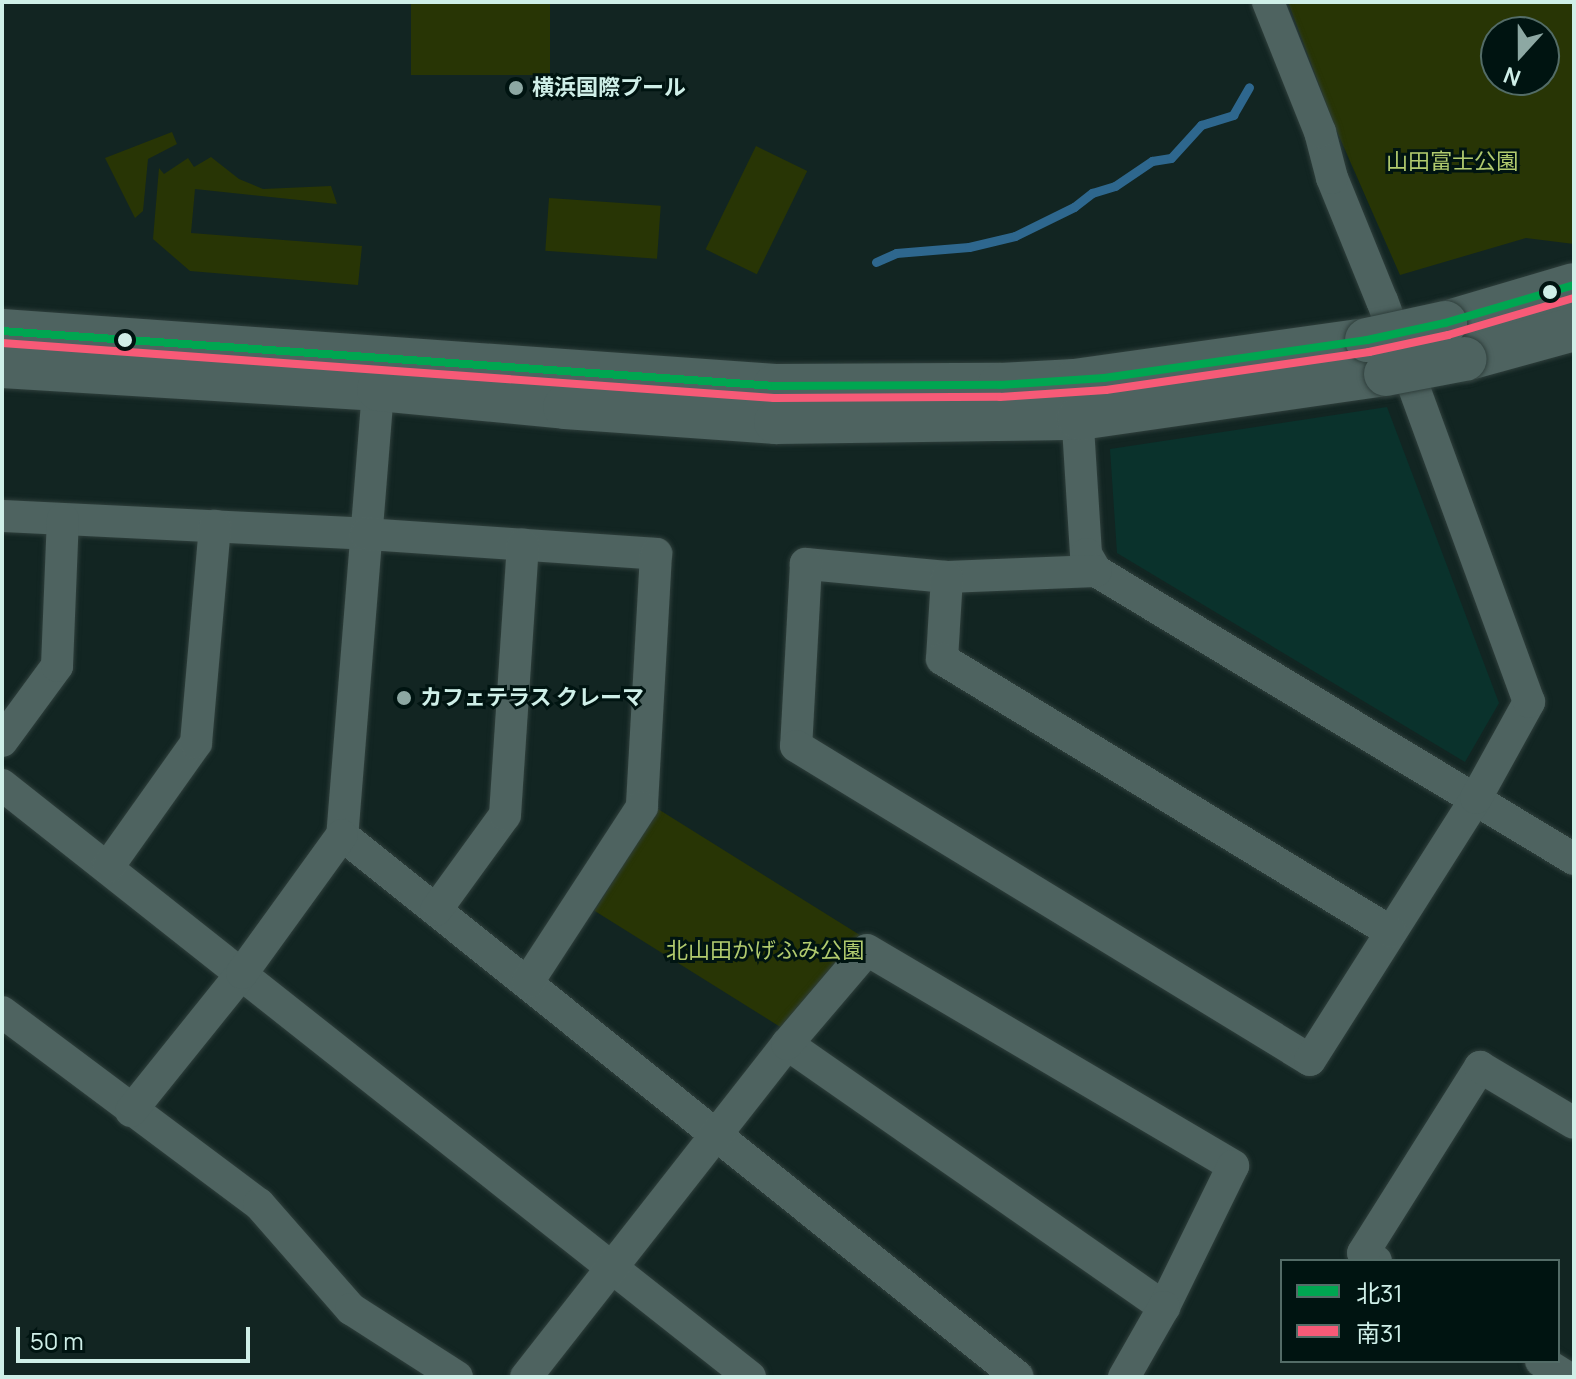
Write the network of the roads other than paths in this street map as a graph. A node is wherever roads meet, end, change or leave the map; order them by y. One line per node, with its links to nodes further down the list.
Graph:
1 (1268, 2): 18 (street)
2 (1574, 285): 5 (street)
3 (1574, 329): 5 (street)
4 (2, 331): 7 (street)
5 (1455, 341): 8 (street, bridge)
6 (2, 366): 7 (street)
7 (380, 374): 8 (street); 12 (street)
8 (1077, 399): 14 (street)
9 (2, 516): 10 (street)
10 (63, 519): 11 (street); 16 (street)
11 (215, 526): 12 (street); 21 (street)
12 (366, 534): 13 (street); 19 (street)
13 (523, 545): 22 (street); 25 (street)
14 (1096, 571): 15 (street); 18 (street)
15 (947, 577): 23 (street); 23 (street)
16 (2, 741)
17 (2, 785): 21 (street)
18 (1476, 798): 20 (street); 23 (street)
19 (342, 835): 22 (street); 24 (street)
20 (1574, 859)
21 (108, 867): 24 (street)
22 (436, 910): 25 (street)
23 (1391, 932)
24 (242, 973): 28 (street); 32 (street)
25 (528, 982): 30 (street)
26 (2, 1012): 28 (street)
27 (787, 1044): 30 (street); 33 (street); 33 (street)
28 (131, 1111): 35 (street)
29 (1574, 1123): 31 (street)
30 (719, 1134): 32 (street); 38 (street)
31 (1373, 1259)
32 (614, 1268): 36 (street); 37 (street)
33 (1164, 1307): 39 (street)
34 (1544, 1363): 40 (street)
35 (457, 1377)
36 (526, 1377)
37 (750, 1377)
38 (1018, 1377)
39 (1124, 1377)
40 (1567, 1377)

